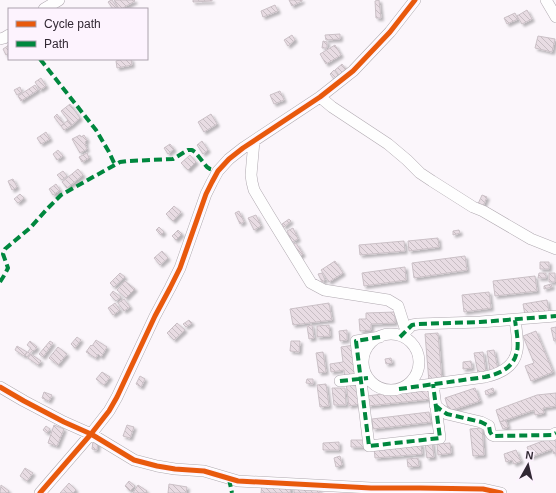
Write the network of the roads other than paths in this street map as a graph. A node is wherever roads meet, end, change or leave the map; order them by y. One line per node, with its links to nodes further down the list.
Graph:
1 (59, 0): 4 (street)
2 (415, 0): 6 (street)
3 (546, 0): 5 (street)
4 (46, 8)
5 (556, 17)
6 (320, 97): 7 (street); 8 (street)
7 (254, 141): 11 (street); 19 (street)
8 (556, 249)
9 (556, 316): 10 (street)
10 (515, 320): 11 (street); 14 (street)
11 (403, 334): 12 (street); 16 (street)
12 (364, 378): 13 (street); 16 (street); 17 (street)
13 (340, 381)
14 (433, 384): 16 (street); 17 (street)
15 (0, 387): 19 (street)
16 (398, 389)
17 (435, 404): 18 (street)
18 (556, 433)
19 (91, 434): 20 (street); 21 (street)
20 (40, 493)
21 (501, 493)

